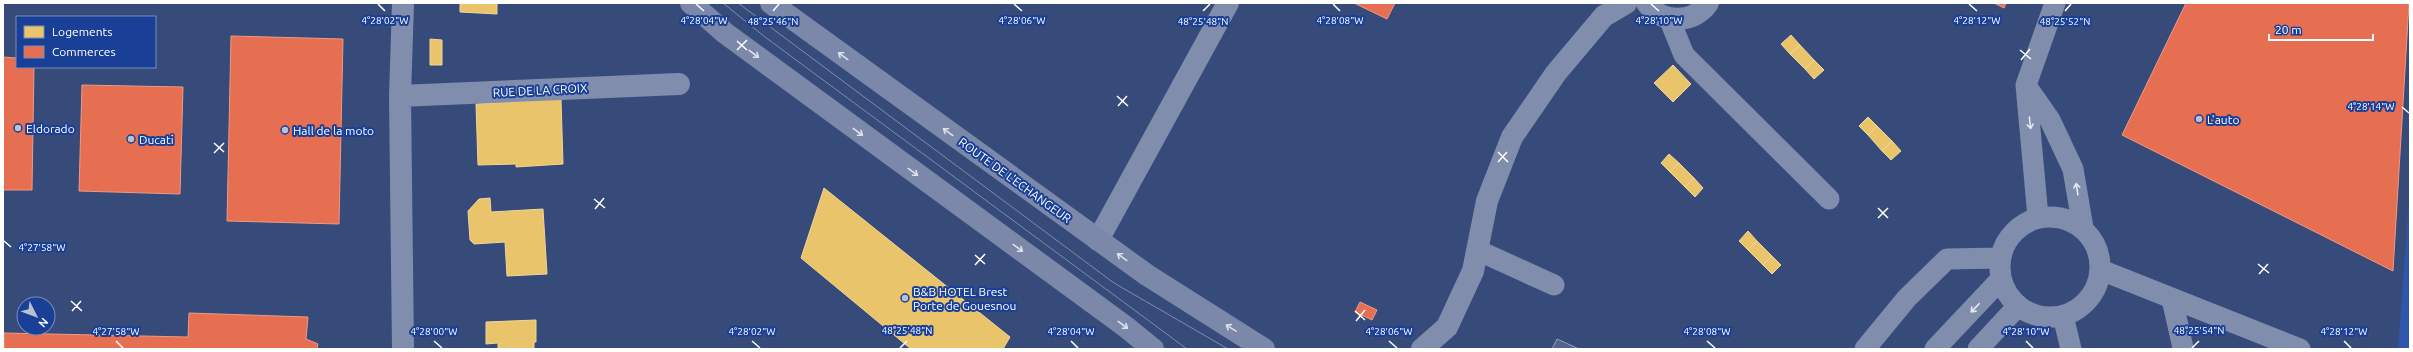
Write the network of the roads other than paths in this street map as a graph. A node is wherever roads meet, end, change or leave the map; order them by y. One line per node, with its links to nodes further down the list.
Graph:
1 (403, 3): 12 (street)
2 (691, 3): 26 (main road, one-way to 26)
3 (772, 3): 16 (main road, ROUTE DE L'ECHANGEUR, one-way to 3)
4 (1228, 3): 16 (street)
5 (1626, 3): 17 (street)
6 (1647, 3): 9 (street)
7 (1708, 3): 9 (street)
8 (2055, 3): 11 (lane)
9 (1669, 18): 13 (lane)
10 (679, 84): 12 (street, RUE DE LA CROIX)
11 (2026, 85): 14 (lane, one-way to 14); 15 (lane, one-way to 11)
12 (400, 96): 25 (street)
13 (1829, 199)
14 (2038, 217): 15 (lane); 18 (lane)
15 (2083, 228): 19 (lane)
16 (1098, 240): 27 (main road, ROUTE DE L'ECHANGEUR, one-way to 16)
17 (1477, 250): 21 (lane); 28 (street)
18 (2001, 258): 20 (lane); 29 (lane)
19 (2101, 270): 22 (lane); 24 (lane)
20 (2001, 279): 23 (lane); 30 (lane, one-way to 30)
21 (1554, 285)
22 (2172, 299): 33 (lane); 34 (lane)
23 (2018, 306): 24 (lane); 31 (lane)
24 (2063, 316): 32 (lane)
25 (403, 349)
26 (1153, 349)
27 (1264, 349)
28 (1422, 349)
29 (1865, 349)
30 (1935, 349)
31 (1978, 349)
32 (2071, 349)
33 (2187, 349)
34 (2300, 349)

